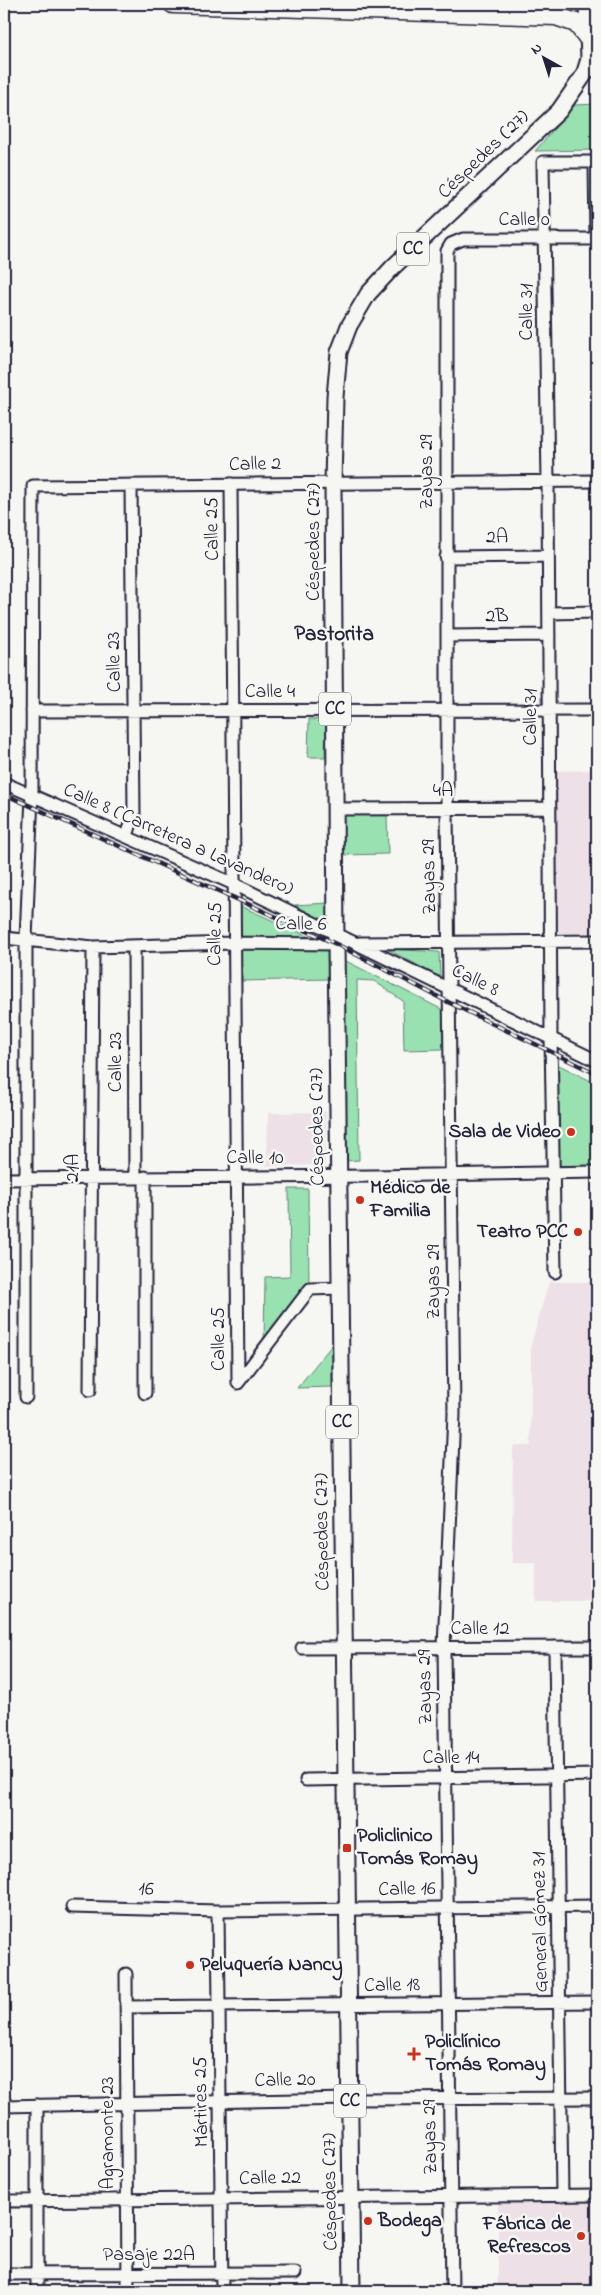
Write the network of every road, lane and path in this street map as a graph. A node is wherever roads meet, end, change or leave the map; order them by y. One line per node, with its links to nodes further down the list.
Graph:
1 (172, 4): 3 (highway)
2 (587, 4): 3 (main road, CC)
3 (588, 38): 4 (main road, CC)
4 (593, 64): 12 (main road, Céspedes (27) / CC)
5 (545, 238): 6 (street, Calle 0); 6 (street, Calle 31); 7 (street, Calle 0); 10 (street, Calle 31)
6 (597, 239)
7 (451, 244): 9 (street, Zayas 29)
8 (597, 481): 10 (street, Calle 2)
9 (446, 482): 10 (street, Calle 2); 12 (street, Calle 2); 15 (street, Zayas 29)
10 (548, 482): 14 (street, Calle 31)
11 (231, 484): 12 (street, Calle 2); 13 (street, Calle 2); 25 (street, Calle 25)
12 (334, 484): 26 (main road, Céspedes (27) / CC)
13 (131, 485): 23 (street, Calle 2); 24 (street, Calle 23)
14 (548, 556): 15 (street, 2A); 17 (street, Calle 31)
15 (446, 557): 19 (street, Zayas 29)
16 (597, 612): 17 (street)
17 (548, 614): 18 (street, Calle 31)
18 (549, 634): 19 (street, 2B); 21 (street, Calle 31)
19 (447, 636): 20 (street, Zayas 29)
20 (447, 710): 21 (street, Calle 4); 26 (street, Calle 4); 31 (street, Zayas 29)
21 (549, 710): 22 (street, Calle 4); 29 (street, Calle 31)
22 (597, 710)
23 (32, 711): 24 (street, Calle 4); 28 (street)
24 (134, 711): 25 (street, Calle 4); 32 (street, Calle 23)
25 (234, 711): 26 (street, Calle 4); 33 (street, Calle 25)
26 (335, 711): 30 (main road, Céspedes (27) / CC)
27 (4, 784): 28 (street, Calle 8 (Carretera a Lavandero))
28 (32, 795): 32 (street, Calle 8 (Carretera a Lavandero)); 35 (street)
29 (550, 808): 31 (street, 4A); 37 (street, Calle 31)
30 (335, 809): 31 (street, 4A); 36 (main road, Céspedes (27) / CC)
31 (447, 810): 41 (street, Zayas 29)
32 (126, 836): 33 (street, Calle 8 (Carretera a Lavandero))
33 (236, 885): 36 (street, Calle 8 (Carretera a Lavandero)); 39 (street, Calle 25)
34 (4, 938): 35 (street, Calle 6)
35 (26, 939): 43 (street, Calle 6); 55 (street)
36 (336, 939): 39 (street, Calle 6); 40 (street, Calle 8); 52 (main road, Céspedes (27) / CC)
37 (551, 941): 38 (street, Calle 6); 41 (street, Calle 6); 45 (street, Calle 31)
38 (597, 941)
39 (234, 943): 42 (street, Calle 6); 51 (street, Calle 25)
40 (356, 943): 41 (street, Calle 6); 44 (street, Calle 8)
41 (450, 944): 44 (street, Zayas 29)
42 (134, 946): 43 (street, Calle 6); 50 (street, Calle 23)
43 (93, 947): 53 (street, 21A)
44 (450, 990): 45 (street, Calle 8); 49 (street, Zayas 29)
45 (551, 1038): 46 (street, Calle 8); 48 (street, Calle 31)
46 (597, 1061)
47 (597, 1172): 48 (street, Calle 10)
48 (554, 1173): 49 (street, Calle 10); 56 (street, Calle 31)
49 (452, 1175): 52 (street, Calle 10); 61 (street, Zayas 29)
50 (140, 1177): 51 (street, Calle 10); 53 (street, Calle 10); 59 (street, Calle 23)
51 (238, 1177): 52 (street, Calle 10); 57 (street, Calle 25)
52 (339, 1177): 57 (main road, Céspedes (27) / CC)
53 (92, 1178): 55 (street, Calle 10); 58 (street, 21A)
54 (4, 1179): 55 (street, Calle 10)
55 (25, 1179): 60 (street)
56 (555, 1272)
57 (340, 1288): 65 (main road, Céspedes (27) / CC)
58 (90, 1390)
59 (145, 1393)
60 (26, 1396)
61 (444, 1647): 62 (street, Calle 12); 65 (street, Calle 12); 68 (street, Zayas 29)
62 (555, 1647): 63 (street, Calle 12); 66 (street, General Gómez 31)
63 (597, 1647)
64 (302, 1648): 65 (street, Calle 12)
65 (344, 1648): 69 (main road, Céspedes (27) / CC)
66 (557, 1776): 67 (street, Calle 14); 68 (street, Calle 14); 71 (street, General Gómez 31)
67 (597, 1776)
68 (446, 1777): 69 (street, Calle 14); 74 (street, Zayas 29)
69 (346, 1778): 70 (street, Calle 14); 75 (main road, Céspedes (27) / CC)
70 (306, 1780)
71 (560, 1906): 72 (street, Calle 16); 74 (street, Calle 16); 78 (street, General Gómez 31)
72 (597, 1906)
73 (72, 1907): 76 (street, 16)
74 (448, 1908): 75 (street, Calle 16); 80 (street, Zayas 29)
75 (348, 1910): 76 (street, Calle 16); 81 (main road, Céspedes (27) / CC)
76 (218, 1911): 82 (street, Mártires 25)
77 (126, 1974): 83 (street, Agramonte 23)
78 (560, 2002): 79 (street, Calle 18); 80 (street, Calle 18); 86 (street, General Gómez 31)
79 (597, 2002)
80 (449, 2004): 81 (street, Calle 18); 87 (street, Zayas 29)
81 (349, 2005): 82 (street, Calle 18); 85 (main road, Céspedes (27) / CC)
82 (219, 2006): 83 (street, Calle 18); 88 (street, Mártires 25)
83 (126, 2007): 89 (street, Agramonte 23)
84 (597, 2098): 86 (street, Calle 20)
85 (350, 2099): 87 (street, Calle 20); 88 (street, Calle 20); 95 (main road, Céspedes (27) / CC)
86 (562, 2099): 87 (street, Calle 20); 94 (street, General Gómez 31)
87 (449, 2100): 93 (street, Zayas 29)
88 (220, 2101): 89 (street, Calle 20); 96 (street, Mártires 25)
89 (127, 2104): 91 (street, Calle 20); 97 (street, Agramonte 23)
90 (4, 2106): 91 (street, Calle 20)
91 (37, 2106): 99 (street)
92 (597, 2195): 94 (street, Calle 22)
93 (450, 2196): 94 (street, Calle 22); 95 (street, Calle 22); 109 (street, Zayas 29)
94 (562, 2196)
95 (351, 2197): 96 (street, Calle 22); 108 (main road, Céspedes (27) / CC)
96 (222, 2198): 97 (street, Calle 22); 100 (street, Mártires 25)
97 (128, 2200): 99 (street, Calle 22); 104 (street, Agramonte 23)
98 (4, 2201): 99 (street, Calle 22)
99 (37, 2201): 103 (street)
100 (222, 2273): 101 (street, Pasaje 22A); 104 (street, Pasaje 22A); 107 (street, Mártires 25)
101 (295, 2273)
102 (4, 2274): 103 (street, Pasaje 22A)
103 (37, 2274): 104 (street, Pasaje 22A); 105 (street)
104 (128, 2274): 106 (street, Agramonte 23)
105 (36, 2291)
106 (128, 2291)
107 (222, 2291)
108 (352, 2291)
109 (452, 2291)

